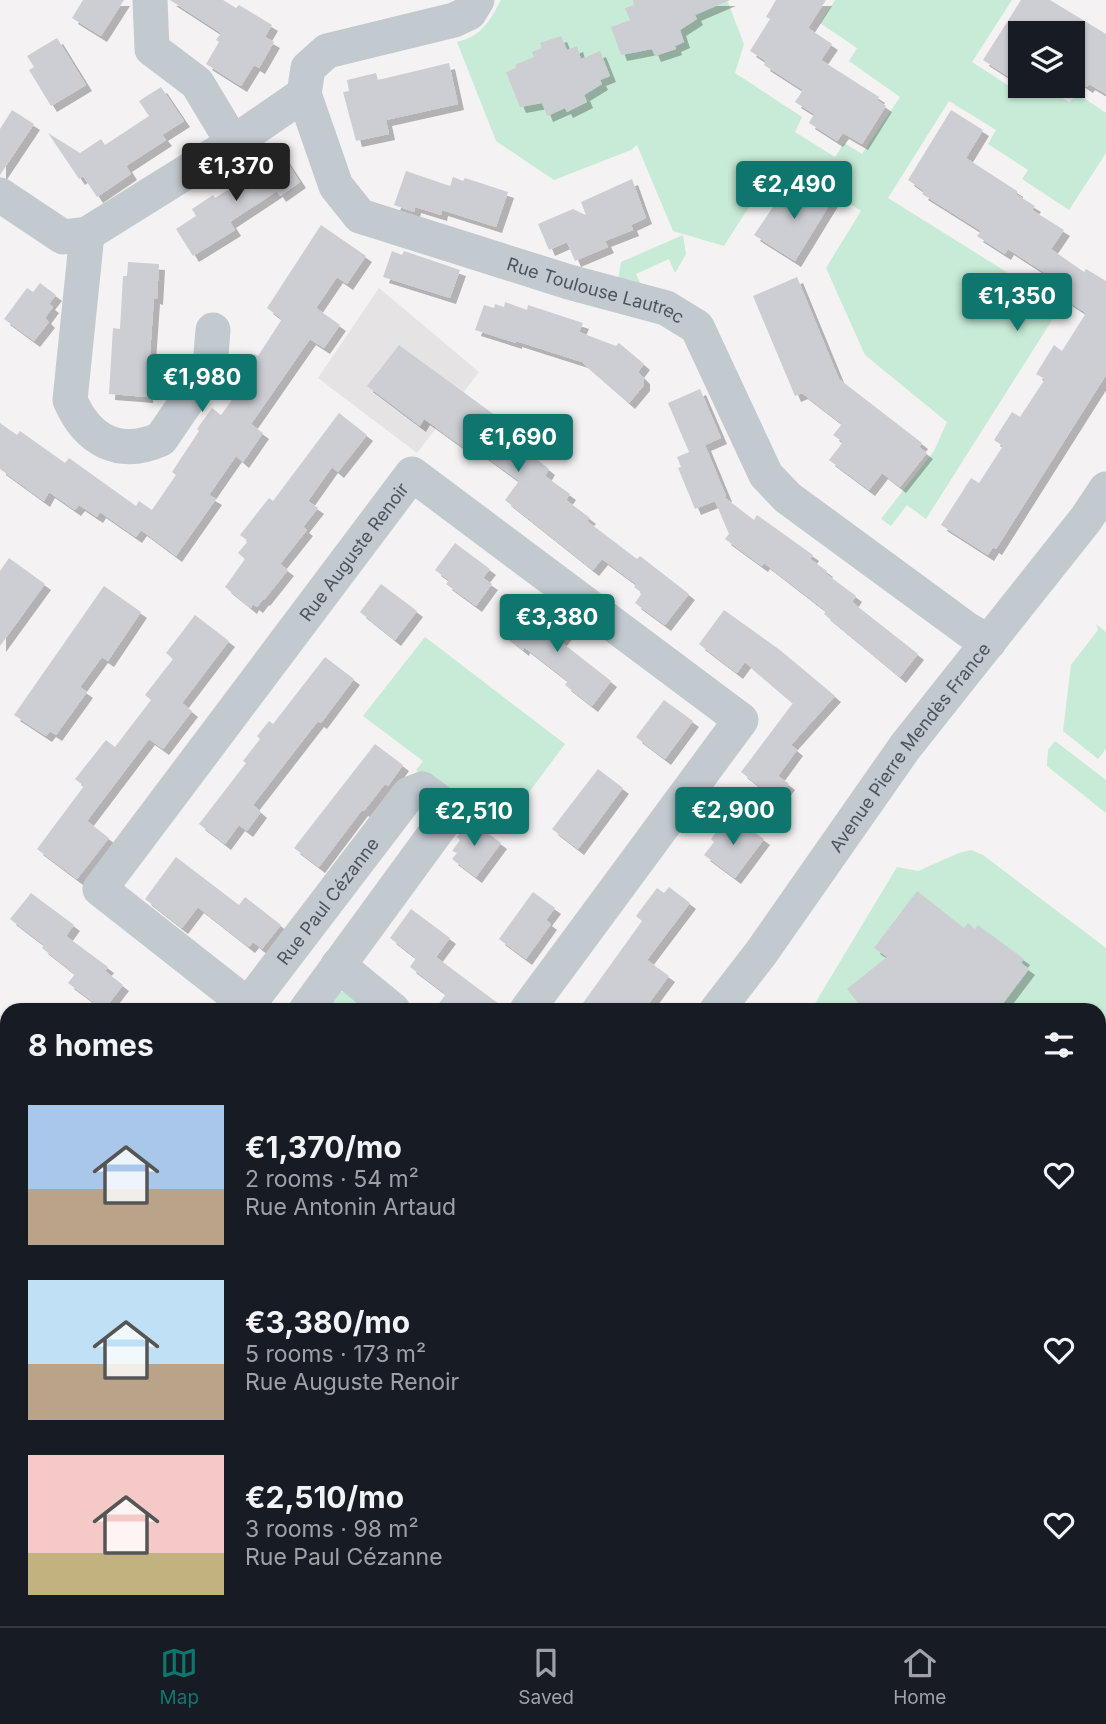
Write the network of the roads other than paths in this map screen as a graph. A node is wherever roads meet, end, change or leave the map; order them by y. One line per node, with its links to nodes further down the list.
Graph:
1 (150, 0): 4 (street)
2 (477, 0): 3 (street)
3 (304, 94): 4 (street); 9 (street, Rue Toulouse Lautrec)
4 (233, 143): 6 (street)
5 (0, 195): 6 (street)
6 (87, 234): 7 (street)
7 (212, 330)
8 (1106, 489): 9 (street, Avenue Pierre Mendès France)
9 (989, 642): 16 (street, Avenue Pierre Mendès France)
10 (338, 965): 12 (street, Rue Paul Cézanne); 13 (street, Rue Paul Cézanne); 14 (street)
11 (245, 1003): 15 (street, Rue Auguste Renoir)
12 (255, 1003)
13 (311, 1003)
14 (384, 1003)
15 (532, 1003)
16 (722, 1003)

